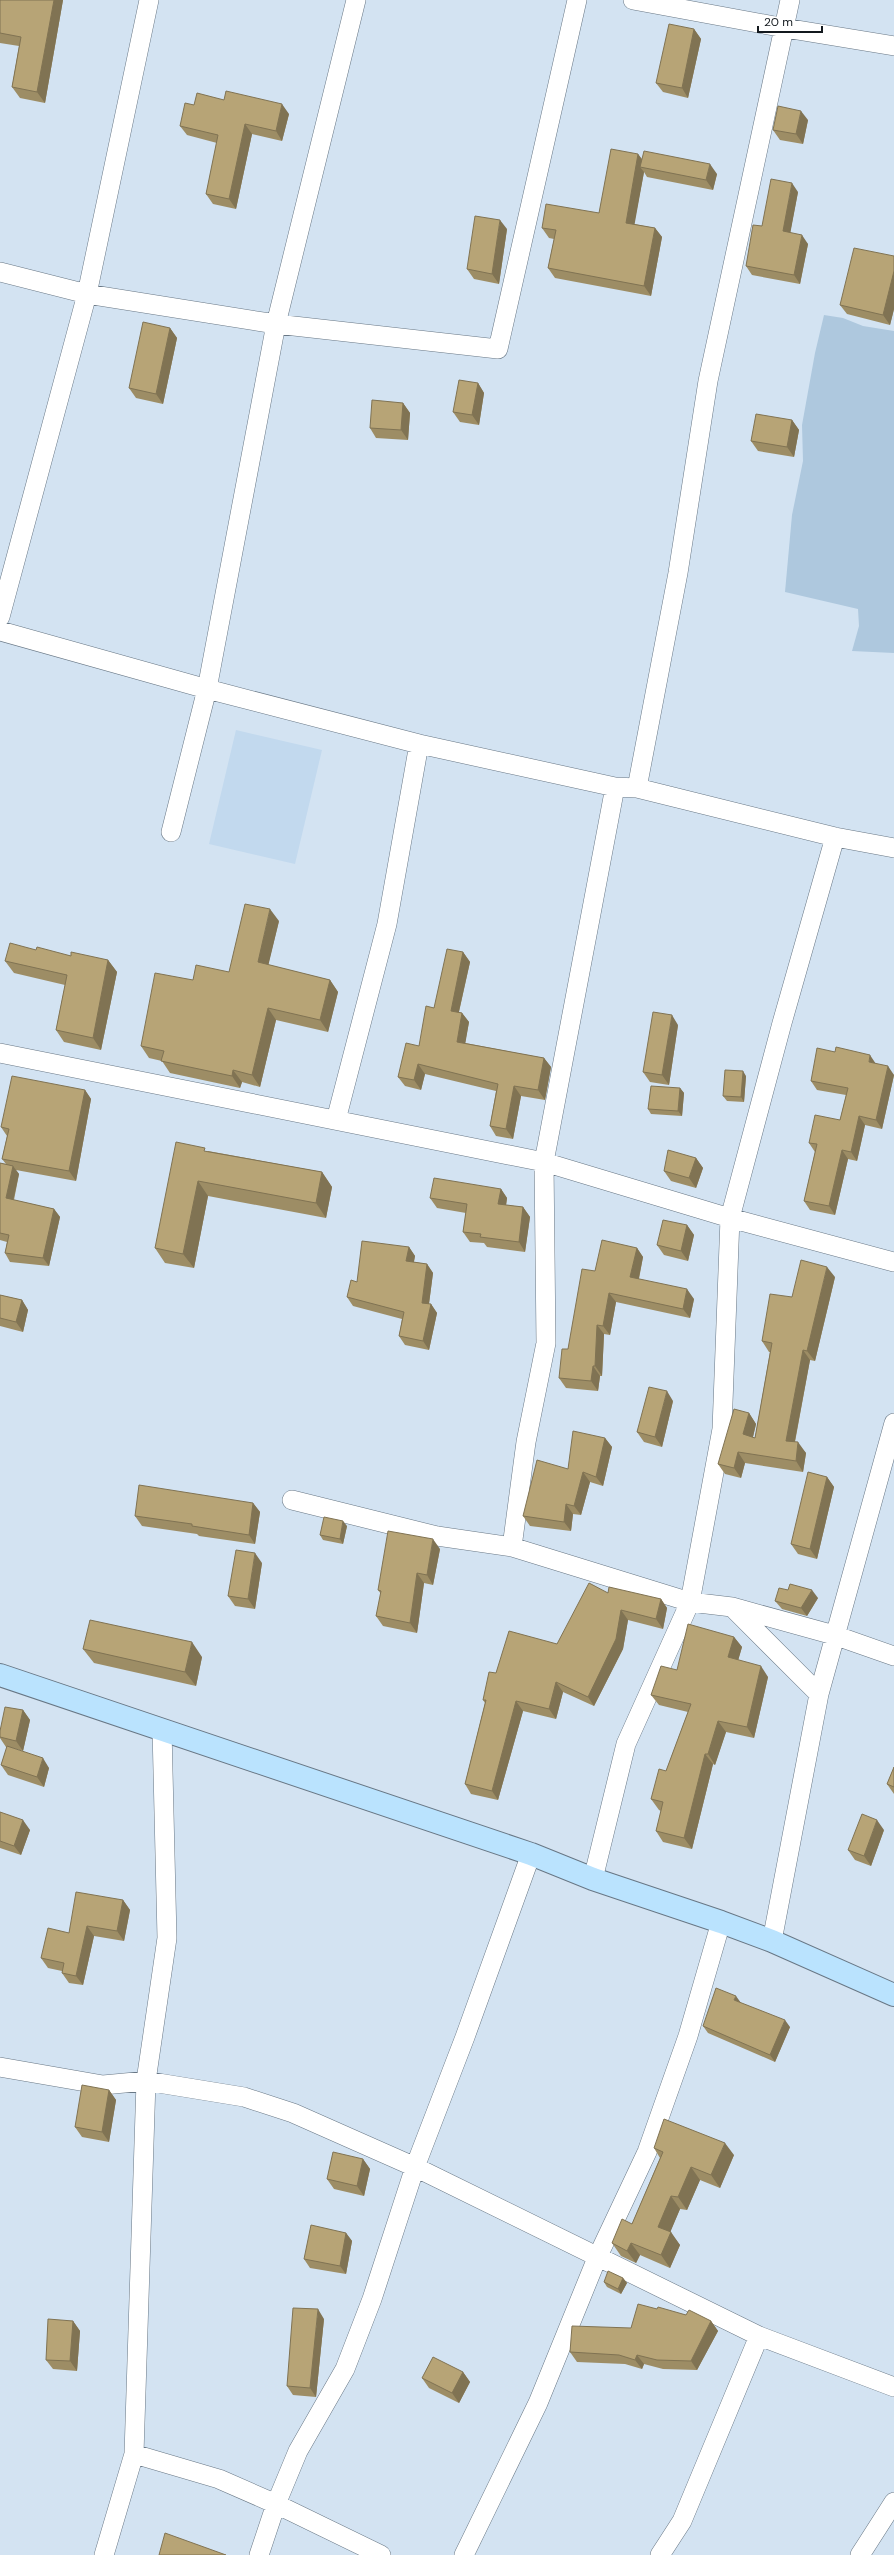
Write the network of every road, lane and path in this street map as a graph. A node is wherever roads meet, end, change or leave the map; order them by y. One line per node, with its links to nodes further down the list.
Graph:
1 (149, 0): 9 (street)
2 (356, 0): 10 (street)
3 (577, 0): 10 (street)
4 (633, 0): 6 (street)
5 (790, 0): 6 (street)
6 (784, 28): 7 (street); 16 (street)
7 (894, 46)
8 (0, 272): 9 (street)
9 (87, 294): 10 (street); 11 (street)
10 (276, 324): 13 (street)
11 (0, 617)
12 (0, 631): 13 (street)
13 (207, 689): 14 (street); 17 (street)
14 (419, 744): 15 (street); 21 (street)
15 (615, 787): 16 (street); 22 (street)
16 (637, 788): 18 (street)
17 (171, 832)
18 (836, 837): 19 (street); 23 (street)
19 (894, 848)
20 (0, 1052): 21 (street)
21 (336, 1120): 22 (street)
22 (544, 1162): 23 (street); 27 (street)
23 (730, 1218): 24 (street); 28 (street)
24 (894, 1262)
25 (894, 1423): 30 (street)
26 (292, 1500): 27 (street)
27 (512, 1547): 28 (street)
28 (690, 1602): 29 (street); 36 (street)
29 (732, 1607): 30 (street); 33 (street)
30 (834, 1635): 31 (street); 33 (street)
31 (894, 1656)
32 (0, 1675): 34 (street)
33 (819, 1694): 38 (street)
34 (162, 1729): 35 (street); 41 (street)
35 (531, 1854): 36 (street); 42 (street)
36 (593, 1879): 37 (street)
37 (721, 1922): 38 (street); 43 (street)
38 (772, 1941): 39 (street)
39 (894, 1995)
40 (0, 2067): 41 (street)
41 (146, 2081): 42 (street); 46 (street)
42 (415, 2168): 43 (street); 48 (street)
43 (597, 2258): 44 (street); 52 (street)
44 (759, 2336): 45 (street); 53 (street)
45 (894, 2387)
46 (134, 2454): 48 (street); 49 (street)
47 (894, 2502): 54 (street)
48 (276, 2504): 50 (street); 51 (street)
49 (104, 2555)
50 (259, 2555)
51 (381, 2555)
52 (464, 2555)
53 (660, 2555)
54 (860, 2555)

